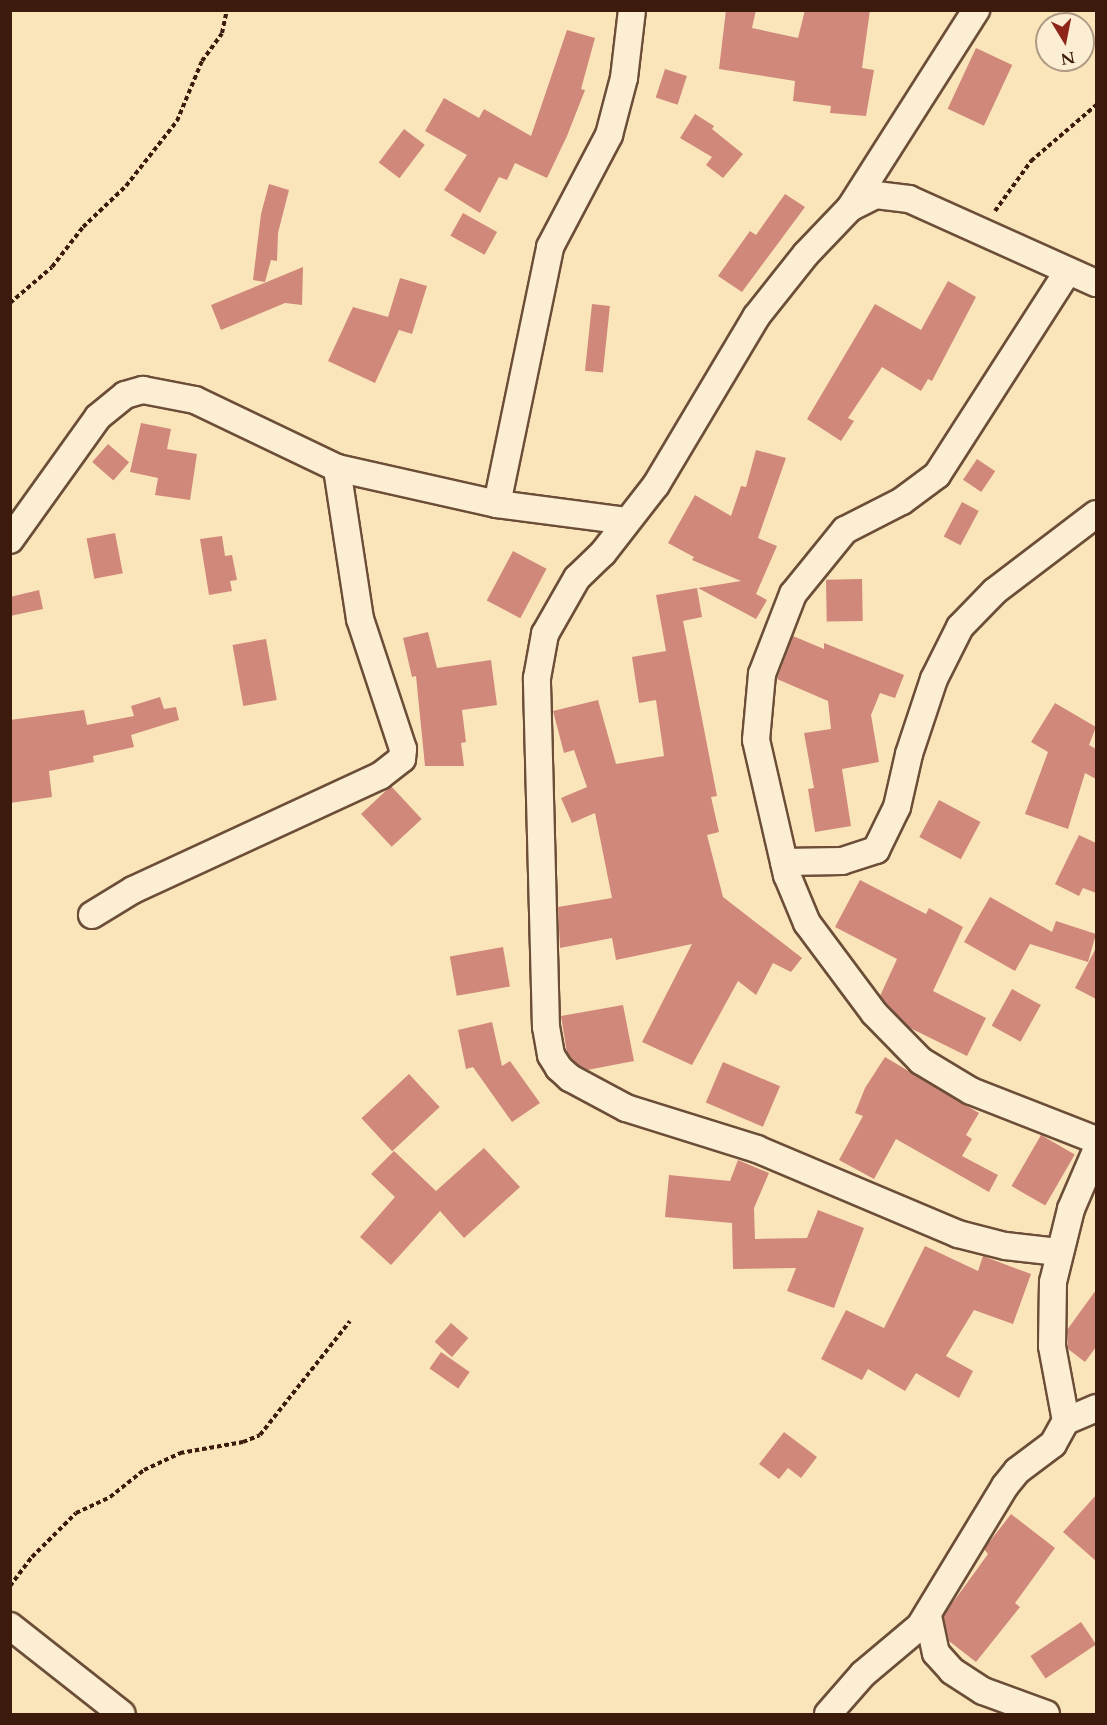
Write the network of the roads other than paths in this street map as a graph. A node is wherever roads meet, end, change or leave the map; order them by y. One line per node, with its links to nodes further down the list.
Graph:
1 (632, 10): 7 (street)
2 (976, 10): 3 (street)
3 (850, 208): 4 (street); 9 (street)
4 (1068, 271): 5 (street); 11 (street)
5 (1096, 284)
6 (337, 468): 7 (street); 10 (street); 12 (street)
7 (497, 504): 9 (street)
8 (1096, 514): 11 (street)
9 (626, 521): 15 (street)
10 (10, 540)
11 (784, 862): 13 (street)
12 (92, 915)
13 (1096, 1140)
14 (1096, 1151): 15 (street)
15 (1058, 1252): 17 (street)
16 (1096, 1408): 17 (street)
17 (1066, 1421): 18 (street)
18 (928, 1616): 21 (street); 22 (street)
19 (10, 1626): 20 (street)
20 (122, 1714)
21 (828, 1714)
22 (1046, 1714)

